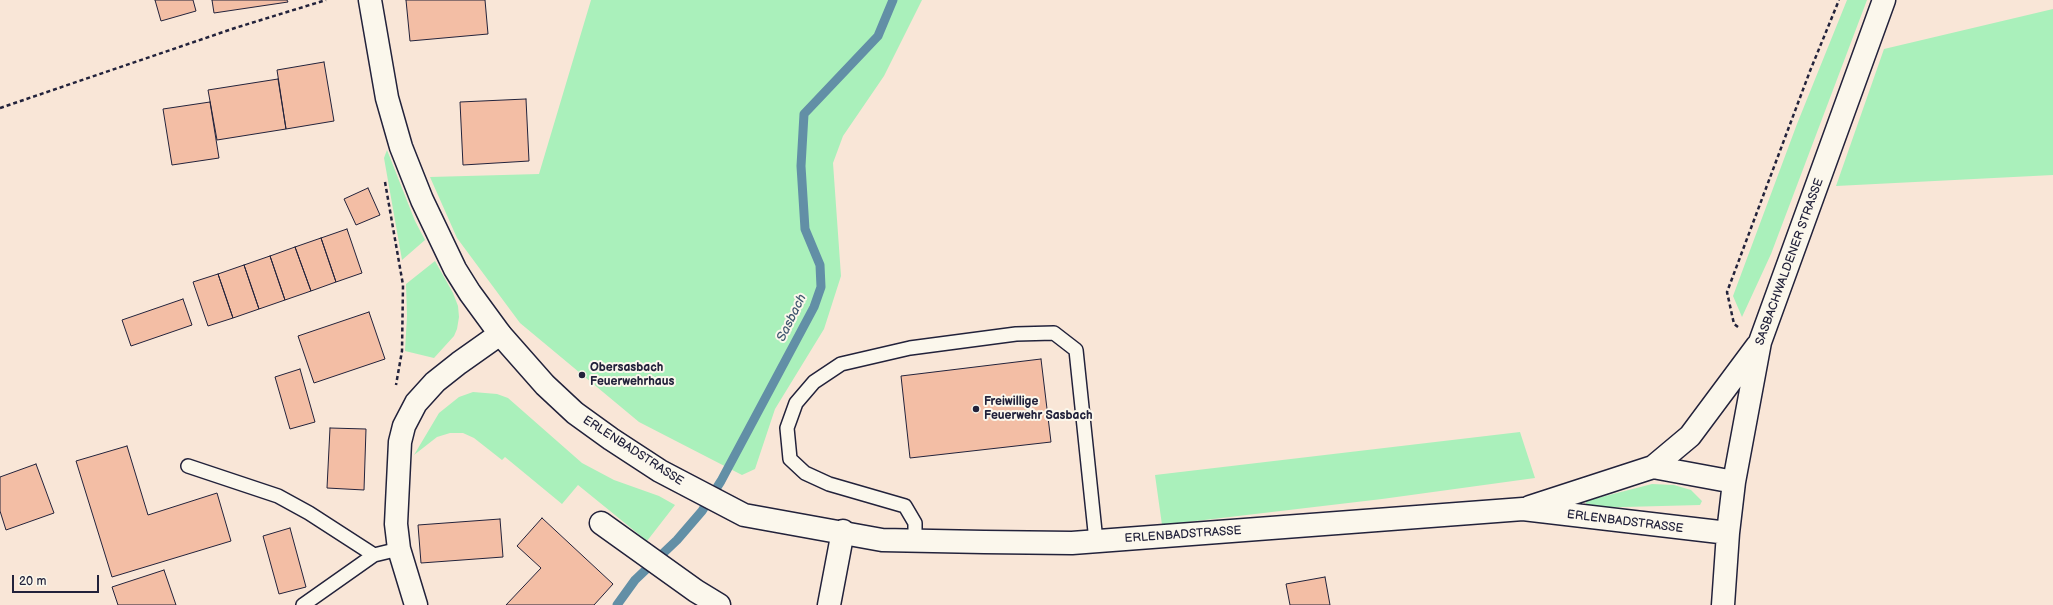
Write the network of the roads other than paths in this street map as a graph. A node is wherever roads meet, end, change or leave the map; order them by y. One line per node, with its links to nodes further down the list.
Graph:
1 (370, 0): 3 (street, ERLENBADSTRASSE)
2 (1884, 0): 4 (street, SASBACHWALDENER STRASSE)
3 (500, 334): 10 (street, ERLENBADSTRASSE); 14 (street)
4 (1760, 342): 6 (street, ERLENBADSTRASSE); 7 (street, SASBACHWALDENER STRASSE)
5 (188, 466): 15 (lane)
6 (1653, 467): 7 (street, ERLENBADSTRASSE); 8 (street, ERLENBADSTRASSE)
7 (1734, 482): 11 (street, SASBACHWALDENER STRASSE)
8 (1523, 509): 11 (street, ERLENBADSTRASSE); 13 (street, ERLENBADSTRASSE)
9 (601, 523): 18 (street)
10 (843, 531): 12 (street, ERLENBADSTRASSE); 19 (street)
11 (1728, 533): 20 (street, SASBACHWALDENER STRASSE)
12 (915, 541): 13 (street, ERLENBADSTRASSE); 13 (lane)
13 (1096, 541)
14 (399, 549): 15 (lane); 17 (street)
15 (374, 555): 16 (lane)
16 (303, 605)
17 (416, 605)
18 (719, 605)
19 (829, 605)
20 (1723, 605)

